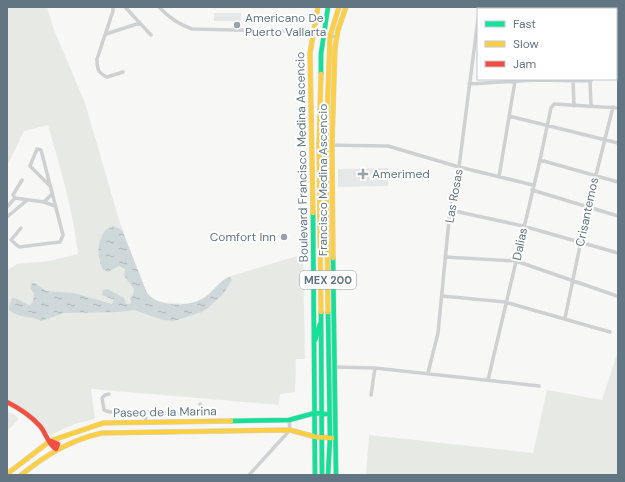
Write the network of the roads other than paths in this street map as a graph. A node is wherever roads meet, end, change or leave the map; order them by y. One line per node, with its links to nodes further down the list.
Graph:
1 (113, 7): 11 (street)
2 (125, 7): 8 (street)
3 (159, 7): 10 (street)
4 (318, 7): 10 (main road, Boulevard Francisco Medina Ascencio)
5 (328, 7): 12 (main road, Francisco Medina Ascencio / MEX 200)
6 (339, 7): 14 (main road, Francisco Medina Ascencio / MEX 200)
7 (346, 7): 15 (main road, Francisco Medina Ascencio)
8 (140, 23): 11 (street); 13 (street)
9 (477, 25): 22 (street, Las Rosas)
10 (313, 32): 12 (street); 67 (main road, Boulevard Francisco Medina Ascencio)
11 (106, 34): 16 (street)
12 (323, 34): 14 (street); 31 (main road, Francisco Medina Ascencio / MEX 200)
13 (151, 35)
14 (330, 36): 15 (street); 32 (main road, Francisco Medina Ascencio / MEX 200)
15 (337, 37): 32 (main road, Francisco Medina Ascencio)
16 (123, 72)
17 (499, 80): 21 (street); 22 (street)
18 (535, 80): 19 (street); 21 (street)
19 (573, 80): 20 (street); 23 (street)
20 (590, 80): 24 (street)
21 (515, 81): 27 (street)
22 (469, 84): 34 (street, Las Rosas)
23 (574, 106): 24 (street); 28 (street, Dalias)
24 (591, 106): 25 (street)
25 (613, 107): 26 (street); 29 (street, Crisantemos)
26 (618, 108)
27 (509, 116): 28 (street); 36 (street)
28 (548, 125): 29 (street); 33 (street, Dalias)
29 (605, 139): 30 (street); 35 (street, Crisantemos)
30 (618, 143)
31 (319, 145): 32 (street); 64 (main road, Francisco Medina Ascencio / MEX 200)
32 (329, 145): 34 (street); 68 (main road, Francisco Medina Ascencio); 80 (main road, Francisco Medina Ascencio / MEX 200)
33 (540, 160): 35 (street); 40 (street, Dalias)
34 (459, 167): 36 (street); 51 (street, Las Rosas)
35 (595, 176): 38 (street); 49 (street, Crisantemos)
36 (499, 177): 40 (street)
37 (22, 180): 43 (street)
38 (618, 182)
39 (49, 185): 39 (street); 42 (street)
40 (534, 185): 41 (street, Dalias)
41 (532, 190): 49 (street); 54 (street, Dalias)
42 (52, 194): 45 (street); 47 (street)
43 (15, 198): 44 (street); 46 (street)
44 (26, 200): 45 (street); 50 (street)
45 (44, 202): 47 (street)
46 (10, 203): 48 (street); 50 (street)
47 (55, 206): 55 (street)
48 (7, 207)
49 (588, 207): 52 (street); 56 (street, Crisantemos)
50 (15, 208): 53 (street)
51 (450, 210): 54 (street); 58 (street, Las Rosas)
52 (618, 216)
53 (7, 217)
54 (523, 226): 56 (street); 59 (street, Dalias)
55 (21, 228)
56 (581, 243): 57 (street); 60 (street, Crisantemos)
57 (618, 253)
58 (445, 257): 59 (street); 61 (street, Las Rosas)
59 (516, 261): 60 (street); 63 (street, Dalias)
60 (574, 281): 62 (street); 65 (street, Crisantemos)
61 (442, 296): 63 (street); 70 (street, Las Rosas)
62 (617, 296)
63 (505, 302): 65 (street); 71 (street, Dalias)
64 (322, 318): 67 (main road); 79 (main road, Francisco Medina Ascencio / MEX 200)
65 (565, 318): 66 (street)
66 (610, 332)
67 (315, 340): 78 (main road, Boulevard Francisco Medina Ascencio)
68 (335, 367): 69 (street); 81 (main road, Francisco Medina Ascencio)
69 (375, 368): 70 (street); 74 (street)
70 (428, 373): 71 (street)
71 (488, 380): 72 (street)
72 (539, 386)
73 (110, 394): 77 (street)
74 (371, 395)
75 (7, 402): 92 (main road)
76 (200, 404): 77 (street)
77 (145, 412): 84 (street)
78 (315, 413): 79 (main road, Paseo de la Marina); 82 (main road, Paseo de la Marina); 88 (main road, Boulevard Francisco Medina Ascencio)
79 (323, 414): 80 (main road, Paseo de la Marina); 89 (main road, Francisco Medina Ascencio / MEX 200)
80 (330, 415): 81 (main road, Paseo de la Marina); 90 (main road, Francisco Medina Ascencio / MEX 200)
81 (336, 415): 91 (main road, Francisco Medina Ascencio)
82 (289, 420): 84 (main road, Paseo de la Marina); 85 (street)
83 (139, 422): 84 (main road, Paseo de la Marina); 86 (main road); 92 (main road, Paseo de la Marina)
84 (148, 422): 87 (main road)
85 (290, 430): 87 (main road, Paseo de la Marina); 88 (main road, Paseo de la Marina); 94 (street)
86 (140, 432): 87 (main road, Paseo de la Marina); 93 (main road, Paseo de la Marina)
87 (150, 432)
88 (316, 437): 89 (main road, Paseo de la Marina); 99 (main road, Boulevard Francisco Medina Ascencio)
89 (323, 438): 90 (main road, Paseo de la Marina); 100 (main road, Francisco Medina Ascencio / MEX 200)
90 (330, 438): 91 (main road, Paseo de la Marina); 101 (main road, Francisco Medina Ascencio / MEX 200)
91 (336, 438): 102 (main road, Francisco Medina Ascencio)
92 (50, 441): 93 (main road); 95 (main road, Paseo de la Marina)
93 (56, 449): 96 (main road, Paseo de la Marina)
94 (254, 470): 97 (street); 98 (street)
95 (7, 474)
96 (21, 475)
97 (249, 475)
98 (254, 475)
99 (315, 475)
100 (322, 475)
101 (328, 475)
102 (336, 475)

